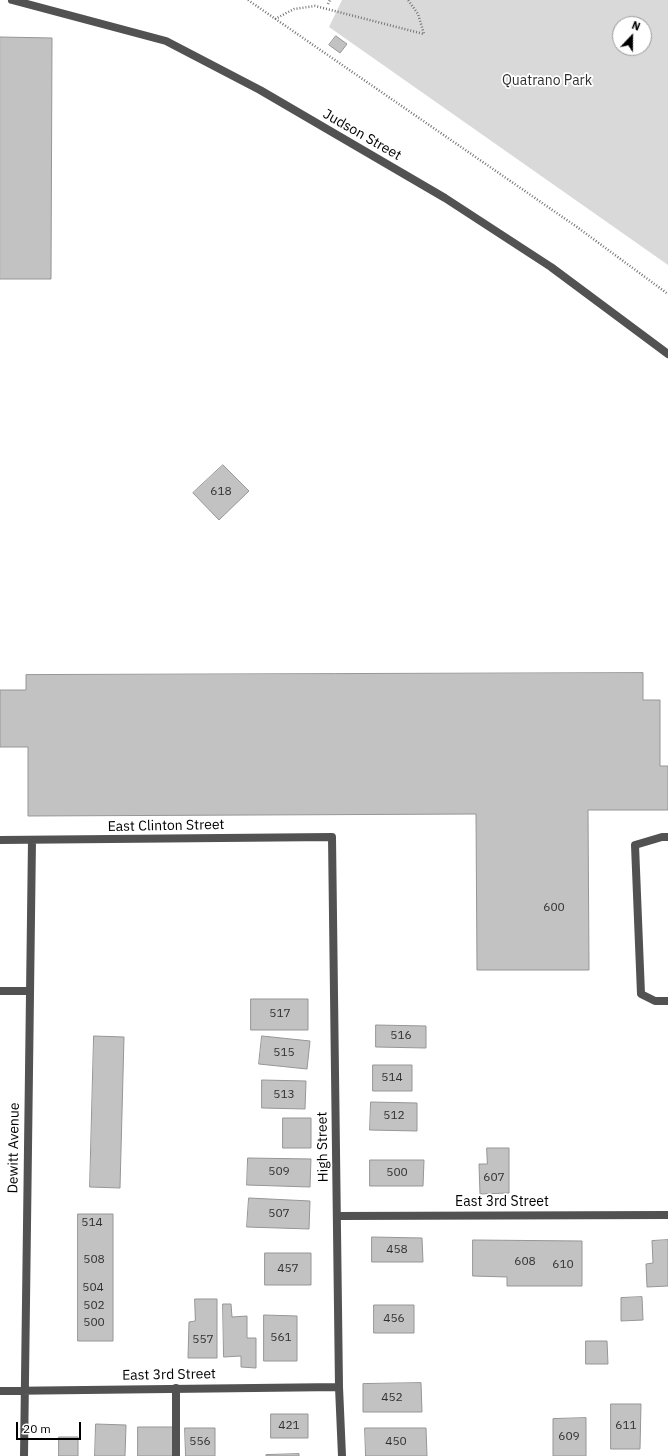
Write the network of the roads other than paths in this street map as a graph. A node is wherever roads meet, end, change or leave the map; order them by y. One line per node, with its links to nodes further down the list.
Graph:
1 (12, 0): 2 (street, Judson Street)
2 (668, 354)
3 (332, 837): 6 (street, East Clinton Street); 11 (street, High Street)
4 (668, 837): 9 (street)
5 (0, 840): 6 (street, East Clinton Street)
6 (32, 840): 8 (street, Dewitt Avenue)
7 (0, 991): 8 (street)
8 (30, 991): 15 (street, Dewitt Avenue)
9 (668, 1001)
10 (668, 1215): 11 (street, East 3rd Street)
11 (337, 1216): 12 (street, High Street)
12 (339, 1387): 13 (street, East 3rd Street); 18 (street, High Street)
13 (176, 1388): 15 (street, East 3rd Street); 17 (street)
14 (0, 1391): 15 (street, East 3rd Street)
15 (23, 1391): 16 (street, Dewitt Avenue)
16 (24, 1456)
17 (176, 1456)
18 (342, 1456)

